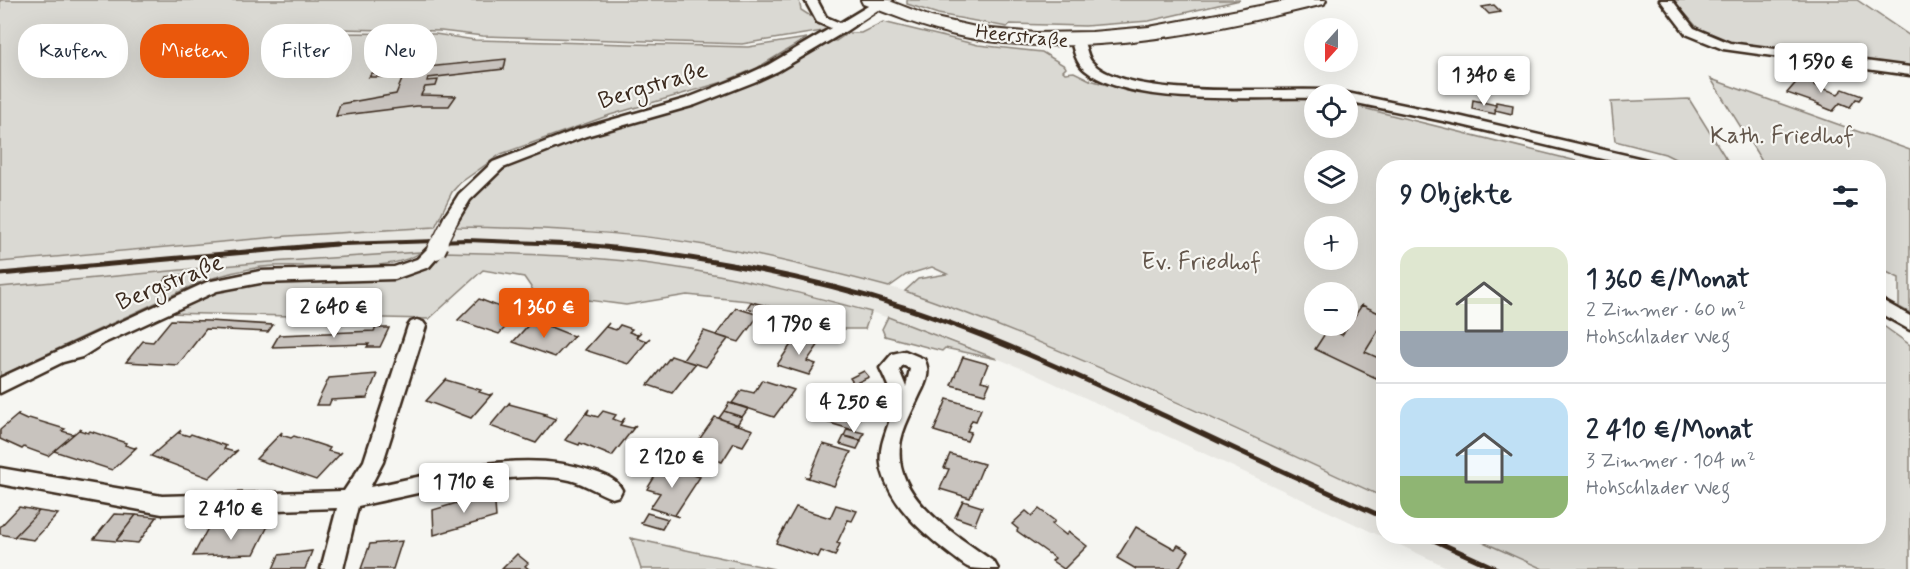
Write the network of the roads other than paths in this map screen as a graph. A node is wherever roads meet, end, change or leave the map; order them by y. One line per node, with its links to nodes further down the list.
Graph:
1 (811, 0): 5 (street)
2 (1317, 0): 6 (main road)
3 (1666, 0): 7 (street)
4 (880, 2): 5 (street, Bergstraße); 6 (main road, Heerstraße)
5 (842, 28): 14 (street, Bergstraße, bridge)
6 (1077, 41): 8 (street, Heerstraße)
7 (1910, 71)
8 (1304, 94)
9 (1358, 99): 10 (street)
10 (1626, 160)
11 (1886, 309): 12 (street)
12 (1910, 324)
13 (417, 326): 18 (street)
14 (0, 386)
15 (901, 415): 20 (street)
16 (0, 476): 18 (street)
17 (612, 490): 18 (street)
18 (349, 499): 19 (street)
19 (332, 569)
20 (987, 569)

